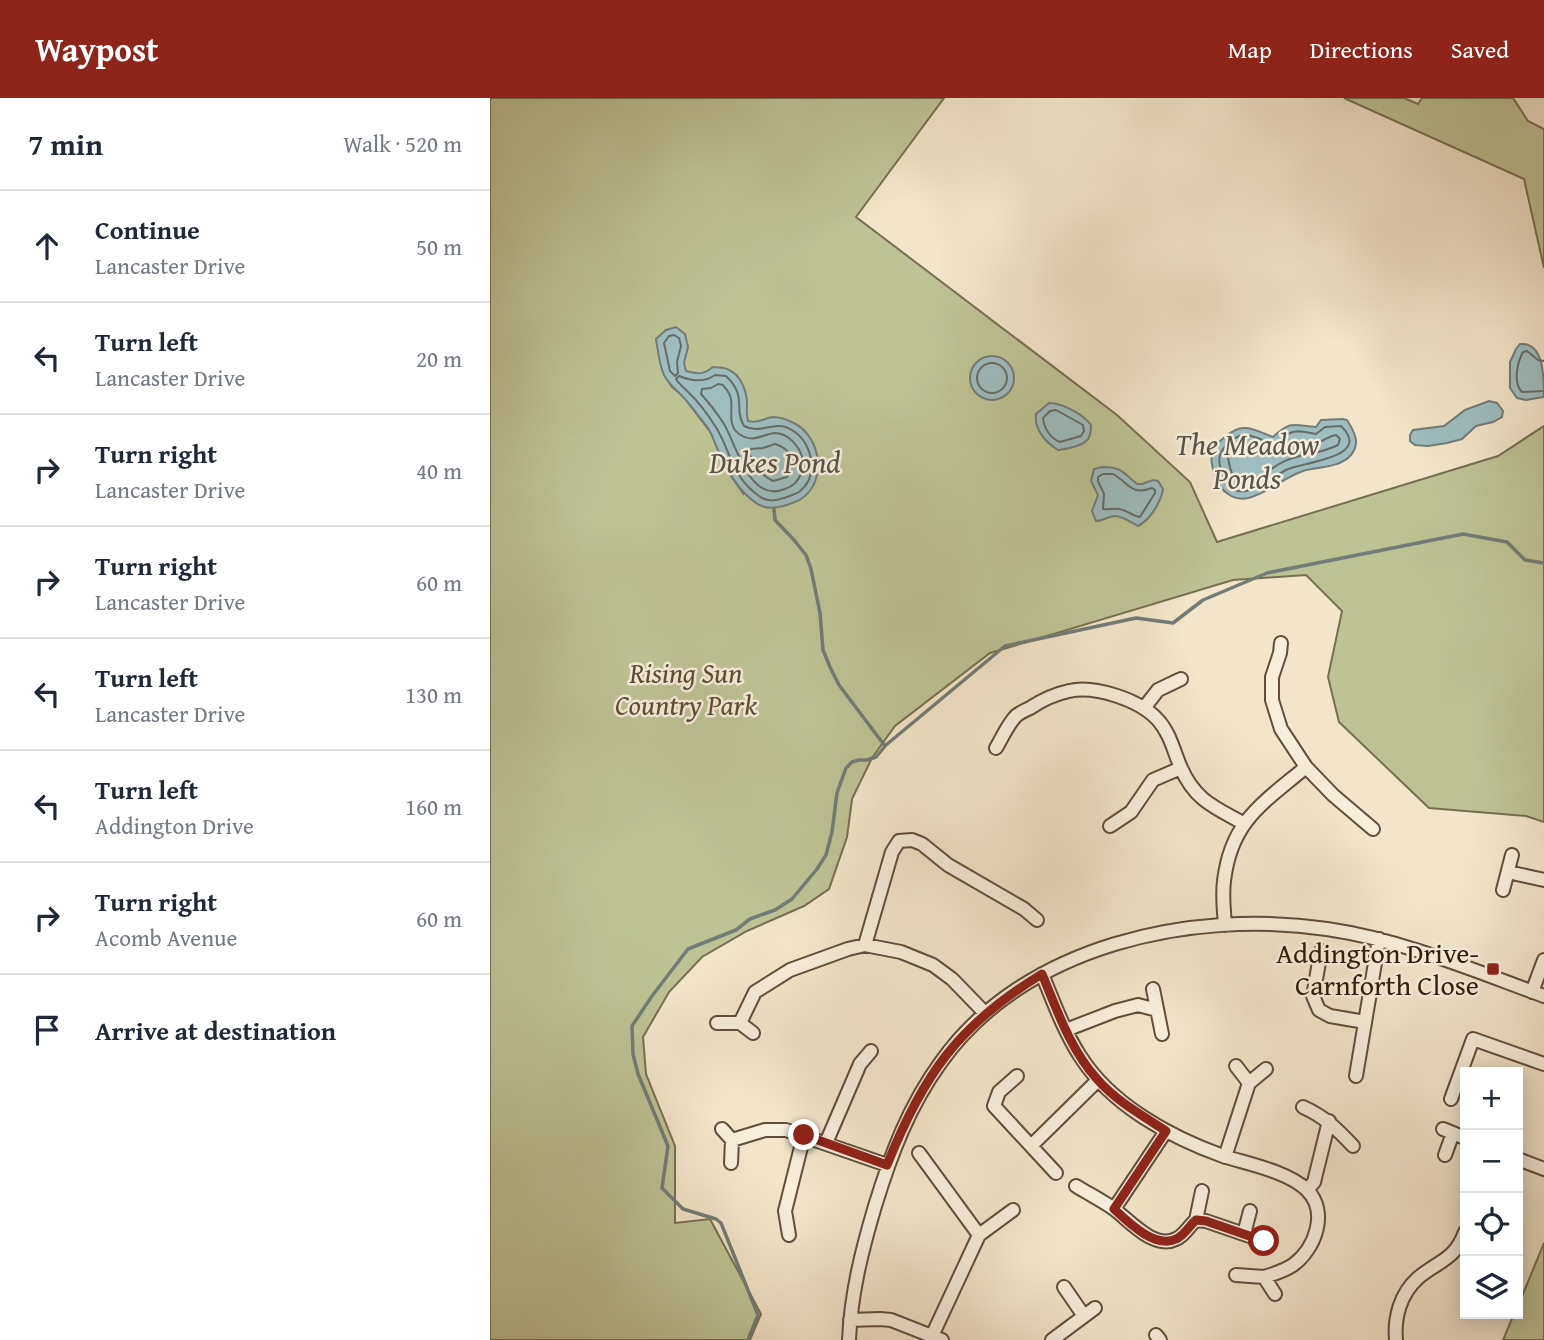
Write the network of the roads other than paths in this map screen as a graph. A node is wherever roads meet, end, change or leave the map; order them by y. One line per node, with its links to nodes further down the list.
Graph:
1 (1281, 643): 5 (street)
2 (1181, 679): 3 (street)
3 (1144, 708): 4 (street); 6 (street)
4 (996, 748)
5 (1307, 767): 7 (street); 9 (street)
6 (1181, 768): 7 (street); 8 (street)
7 (1243, 823): 15 (street)
8 (1110, 826)
9 (1373, 829)
10 (1513, 855): 11 (street)
11 (1508, 872): 12 (street); 13 (street)
12 (1544, 880)
13 (1503, 890)
14 (1037, 920): 17 (street)
15 (1224, 925): 16 (street); 20 (street)
16 (1379, 939): 22 (street); 25 (street)
17 (865, 944): 24 (street); 27 (street)
18 (1321, 951): 25 (street)
19 (1544, 960): 22 (street)
20 (1042, 974): 24 (street); 28 (street)
21 (1153, 989): 23 (street)
22 (1538, 994)
23 (1157, 1010): 28 (street); 30 (street)
24 (985, 1013): 55 (street)
25 (1365, 1022): 34 (street)
26 (717, 1023): 27 (street)
27 (740, 1023): 29 (street)
28 (1066, 1030): 37 (street)
29 (753, 1033)
30 (1162, 1034)
31 (871, 1051): 47 (street)
32 (1544, 1064): 39 (street)
33 (1236, 1066): 38 (street)
34 (1353, 1068)
35 (1266, 1069): 38 (street)
36 (1017, 1076): 48 (street)
37 (1097, 1080): 43 (street); 48 (street)
38 (1249, 1083): 52 (street)
39 (1451, 1099)
40 (1303, 1107): 41 (street)
41 (1329, 1121): 49 (street); 61 (street)
42 (722, 1129): 46 (street)
43 (1166, 1131): 52 (street); 63 (street)
44 (1454, 1133): 51 (street)
45 (804, 1135): 46 (street); 47 (street); 68 (street)
46 (732, 1140): 54 (street)
47 (826, 1143): 55 (street)
48 (1031, 1146): 58 (street)
49 (1353, 1146)
50 (919, 1153): 56 (street)
51 (1445, 1156)
52 (1226, 1157): 61 (street)
53 (1523, 1161): 57 (street)
54 (731, 1163)
55 (887, 1165): 76 (street)
56 (929, 1167): 59 (street); 69 (street)
57 (1544, 1169)
58 (1056, 1173)
59 (918, 1176)
60 (1076, 1186): 63 (street)
61 (1307, 1190): 73 (street)
62 (1202, 1191): 66 (street)
63 (1114, 1209): 66 (street)
64 (1013, 1210): 69 (street)
65 (1250, 1211): 67 (street)
66 (1196, 1220): 67 (street)
67 (1244, 1234): 70 (street)
68 (789, 1235)
69 (979, 1235): 77 (street)
70 (1264, 1241)
71 (1460, 1244): 80 (street)
72 (1236, 1275): 73 (street)
73 (1264, 1277): 75 (street)
74 (1064, 1287): 79 (street)
75 (1275, 1294)
76 (850, 1320): 77 (street); 78 (street)
77 (937, 1338)
78 (849, 1340)
79 (1052, 1340)
80 (1396, 1340)

